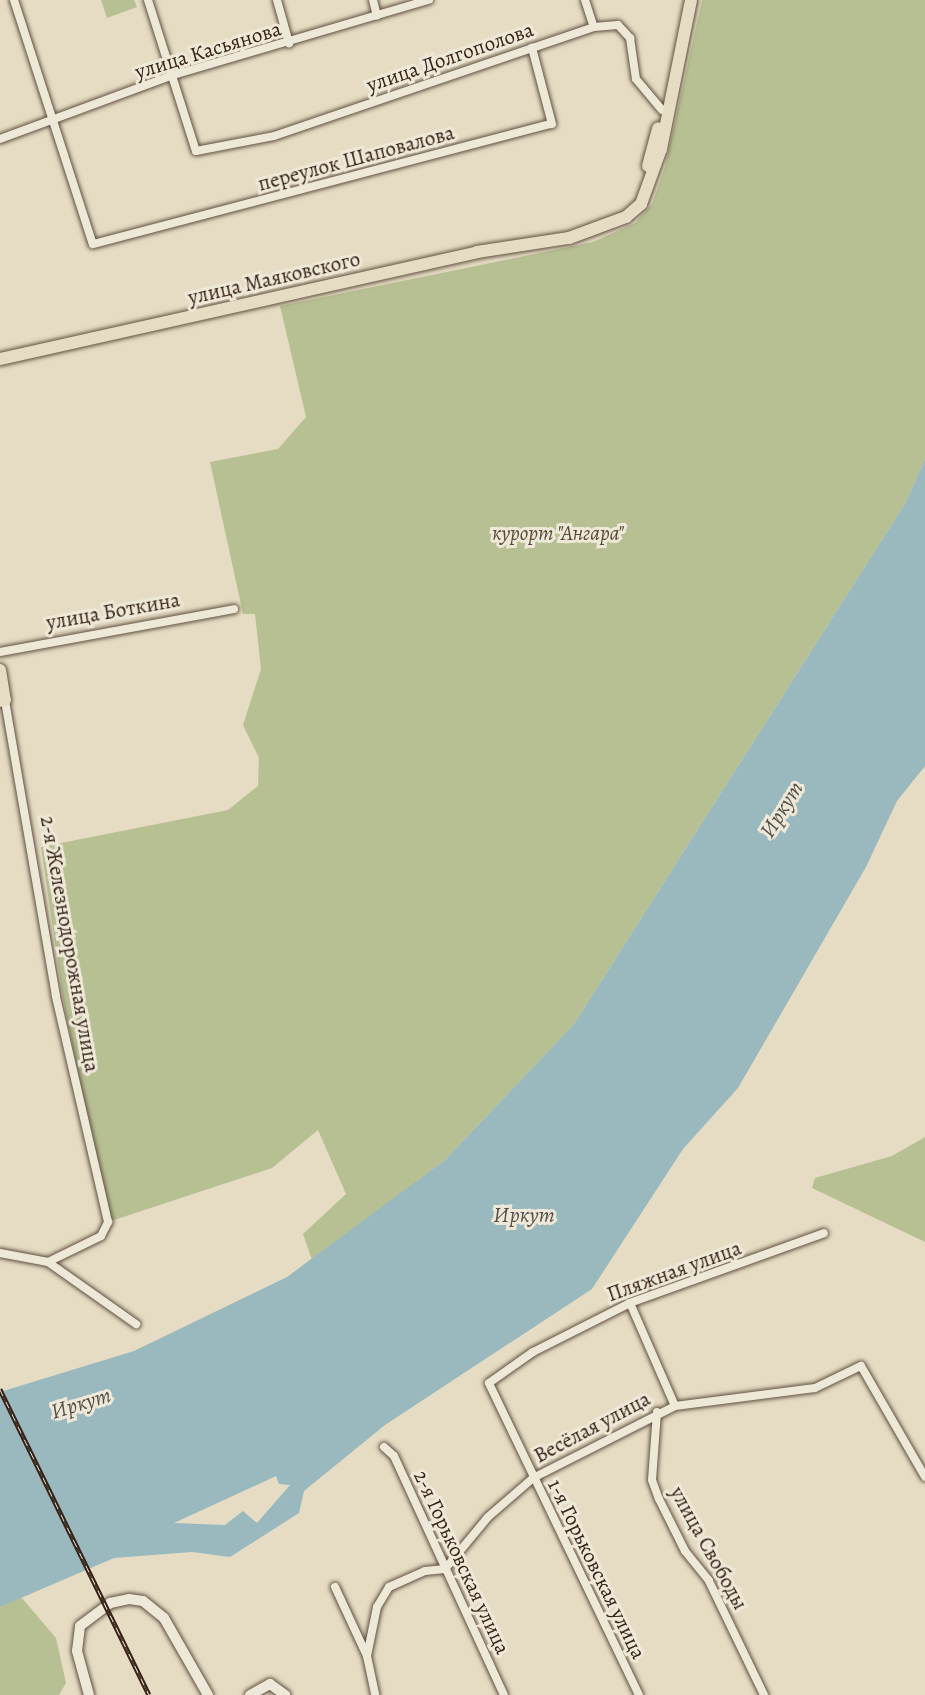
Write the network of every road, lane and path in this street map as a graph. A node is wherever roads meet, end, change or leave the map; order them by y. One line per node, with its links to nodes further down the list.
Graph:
1 (14, 0): 15 (street)
2 (148, 0): 12 (street)
3 (277, 0): 10 (street)
4 (373, 0): 8 (street)
5 (429, 0): 8 (street, улица Касьянова)
6 (585, 0): 9 (street)
7 (691, 0): 13 (main road, улица Маяковского)
8 (377, 16): 10 (street, улица Касьянова)
9 (594, 27): 11 (street, улица Долгополова); 14 (street, улица Долгополова)
10 (289, 43): 12 (street, улица Касьянова)
11 (532, 48): 12 (street, улица Долгополова); 15 (street, переулок Шаповалова)
12 (170, 76): 15 (street, улица Касьянова)
13 (674, 76): 14 (main road, улица Маяковского); 17 (main road, улица Маяковского)
14 (662, 110): 17 (main road, улица Маяковского)
15 (54, 124): 16 (street, улица Касьянова)
16 (0, 139)
17 (557, 237): 18 (main road, улица Маяковского)
18 (0, 359)
19 (234, 609): 20 (street, улица Боткина)
20 (0, 652)
21 (0, 670): 22 (main road, 2-я Железнодорожная улица)
22 (3, 700): 25 (street, 2-я Железнодорожная улица)
23 (825, 1233): 26 (street, Пляжная улица)
24 (0, 1253): 25 (street)
25 (48, 1262): 27 (street)
26 (630, 1303): 28 (street, Пляжная улица); 29 (street)
27 (136, 1324)
28 (491, 1393): 33 (street, 1-я Горьковская улица)
29 (675, 1406): 30 (street, Весёлая улица); 32 (street, Весёлая улица)
30 (657, 1412): 33 (street, Весёлая улица); 44 (street, улица Свободы)
31 (384, 1447): 34 (street, 2-я Горьковская улица)
32 (925, 1477)
33 (533, 1478): 34 (street, Весёлая улица); 43 (street, 1-я Горьковская улица)
34 (445, 1569): 36 (street); 42 (street, 2-я Горьковская улица)
35 (335, 1587): 36 (street)
36 (367, 1656): 41 (street)
37 (89, 1695): 38 (street)
38 (208, 1695)
39 (250, 1695): 40 (street)
40 (285, 1695)
41 (375, 1695)
42 (504, 1695)
43 (639, 1695)
44 (764, 1695)

